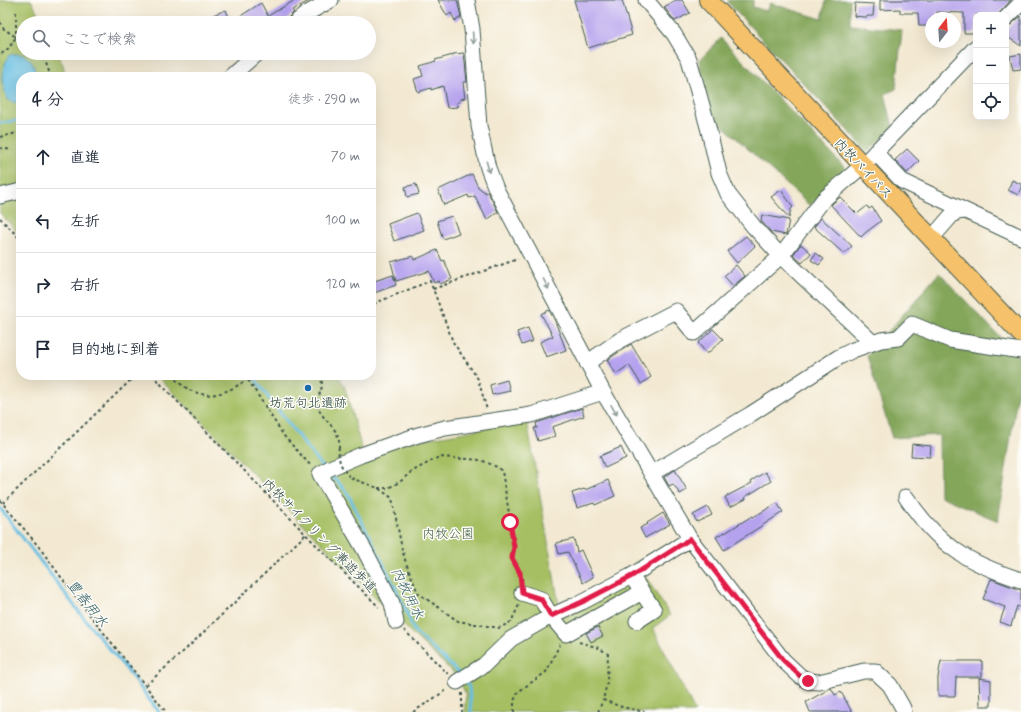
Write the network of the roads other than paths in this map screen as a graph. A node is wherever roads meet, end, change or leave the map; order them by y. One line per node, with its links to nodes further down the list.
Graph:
1 (331, 0): 7 (street)
2 (467, 0): 22 (street, one-way to 22)
3 (646, 0): 18 (street)
4 (708, 0): 12 (main road, 内牧バイパス)
5 (1021, 3): 6 (street)
6 (1009, 15)
7 (304, 16)
8 (975, 48): 11 (street)
9 (248, 60): 10 (street)
10 (235, 72)
11 (875, 152): 12 (street); 15 (street)
12 (862, 166): 17 (main road, 内牧バイパス); 18 (street)
13 (16, 193): 14 (street)
14 (0, 196)
15 (966, 212): 16 (street); 17 (street)
16 (1021, 237)
17 (931, 239): 19 (main road, 内牧バイパス)
18 (781, 256): 20 (street); 22 (street)
19 (1021, 334)
20 (873, 343): 21 (street); 24 (street)
21 (1021, 352)
22 (587, 363): 23 (street)
23 (603, 392): 24 (street, one-way to 24); 33 (street)
24 (651, 474): 26 (street)
25 (906, 497): 28 (street)
26 (690, 539): 27 (street); 35 (street)
27 (632, 576): 31 (street); 32 (street)
28 (1021, 580)
29 (522, 593): 31 (street)
30 (635, 596): 31 (street)
31 (551, 616): 34 (street)
32 (637, 621)
33 (396, 622)
34 (461, 679)
35 (904, 712)

